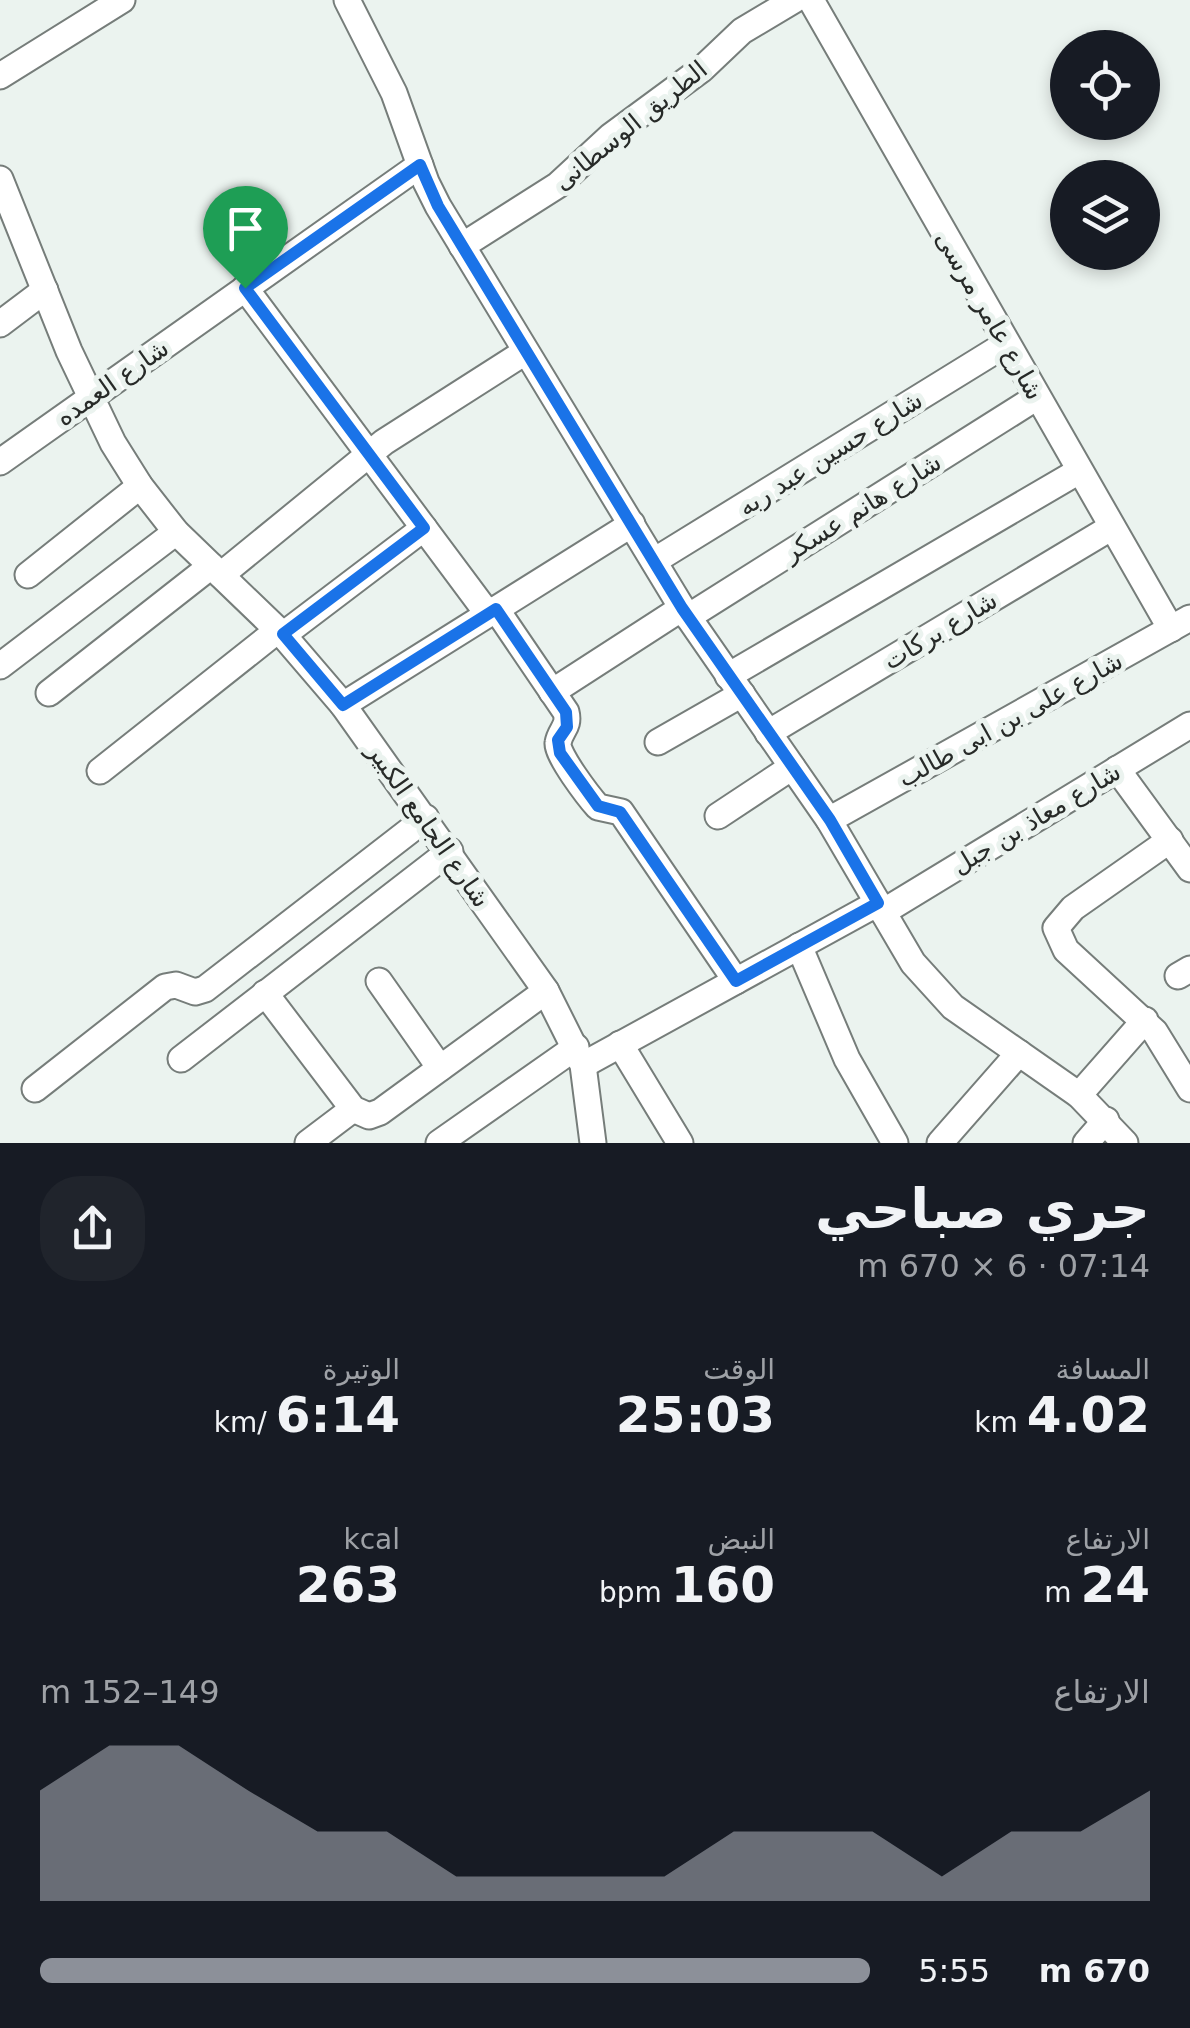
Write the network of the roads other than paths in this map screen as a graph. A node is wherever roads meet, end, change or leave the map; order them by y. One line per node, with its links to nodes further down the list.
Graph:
1 (122, 0): 5 (street)
2 (347, 0): 6 (street)
3 (794, 0): 8 (street, الطريق الوسطانى)
4 (812, 0): 12 (street, شارع عامر مرسى)
5 (0, 76)
6 (420, 165): 8 (street); 9 (street, شارع العمده)
7 (0, 179): 10 (street, شارع الجامع الكبير)
8 (462, 246): 13 (street)
9 (245, 288): 14 (street, شارع العمده); 16 (street)
10 (45, 290): 11 (street); 14 (street, شارع الجامع الكبير)
11 (0, 324)
12 (1006, 344): 15 (street, شارع عامر مرسى); 24 (street, شارع حسين عبد ربه)
13 (525, 352): 16 (street); 20 (street)
14 (91, 397): 17 (street, شارع العمده); 19 (street, شارع الجامع الكبير)
15 (1036, 397): 18 (street, شارع عامر مرسى); 28 (street, شارع هانم عسكر)
16 (368, 454): 22 (street); 25 (street)
17 (0, 462)
18 (1079, 471): 21 (street, شارع عامر مرسى); 32 (street)
19 (140, 486): 23 (street, شارع الجامع الكبير); 26 (street)
20 (632, 524): 24 (street); 27 (street)
21 (1112, 527): 29 (street, شارع عامر مرسى); 37 (street, شارع بركات)
22 (424, 528): 27 (street); 30 (street)
23 (176, 532): 25 (street, شارع الجامع الكبير); 31 (street)
24 (654, 561): 28 (street)
25 (216, 570): 30 (street, شارع الجامع الكبير); 34 (street)
26 (28, 575)
27 (492, 612): 33 (street); 35 (street)
28 (685, 612): 32 (street); 33 (street, شارع هانم عسكر)
29 (1180, 623): 44 (street, شارع على بن ابى طالب)
30 (280, 632): 35 (street, شارع الجامع الكبير); 41 (street)
31 (0, 666)
32 (735, 685): 37 (street); 38 (street)
33 (552, 692): 51 (street)
34 (49, 693)
35 (343, 705): 43 (street, شارع الجامع الكبير)
36 (1190, 725): 40 (street, شارع معاذ بن جبل)
37 (768, 734): 39 (street)
38 (658, 742)
39 (792, 767): 42 (street); 44 (street)
40 (1117, 769): 45 (street); 48 (street, شارع معاذ بن جبل)
41 (100, 771)
42 (718, 816)
43 (426, 818): 46 (street, شارع الجامع الكبير); 60 (street)
44 (830, 820): 48 (street)
45 (1170, 840): 47 (street); 54 (street)
46 (450, 851): 52 (street, شارع الجامع الكبير); 53 (street)
47 (1190, 869)
48 (880, 908): 49 (street, شارع معاذ بن جبل); 56 (street)
49 (799, 946): 51 (street, شارع معاذ بن جبل); 69 (street)
50 (379, 981): 59 (street)
51 (736, 981): 55 (street, شارع معاذ بن جبل)
52 (546, 992): 57 (street, شارع الجامع الكبير); 59 (street)
53 (266, 994): 58 (street); 63 (street)
54 (1145, 1020): 61 (street); 62 (street)
55 (620, 1044): 57 (street, شارع معاذ بن جبل); 68 (street)
56 (1018, 1053): 62 (street); 70 (street)
57 (580, 1056): 66 (street, شارع معاذ بن جبل); 67 (street, شارع الجامع الكبير)
58 (181, 1059)
59 (440, 1068): 63 (street)
60 (35, 1089)
61 (1190, 1089)
62 (1079, 1095): 64 (street)
63 (353, 1109): 65 (street)
64 (1106, 1120): 71 (street); 72 (street)
65 (308, 1143)
66 (439, 1143)
67 (593, 1143)
68 (680, 1143)
69 (895, 1143)
70 (940, 1143)
71 (1086, 1143)
72 (1125, 1143)

